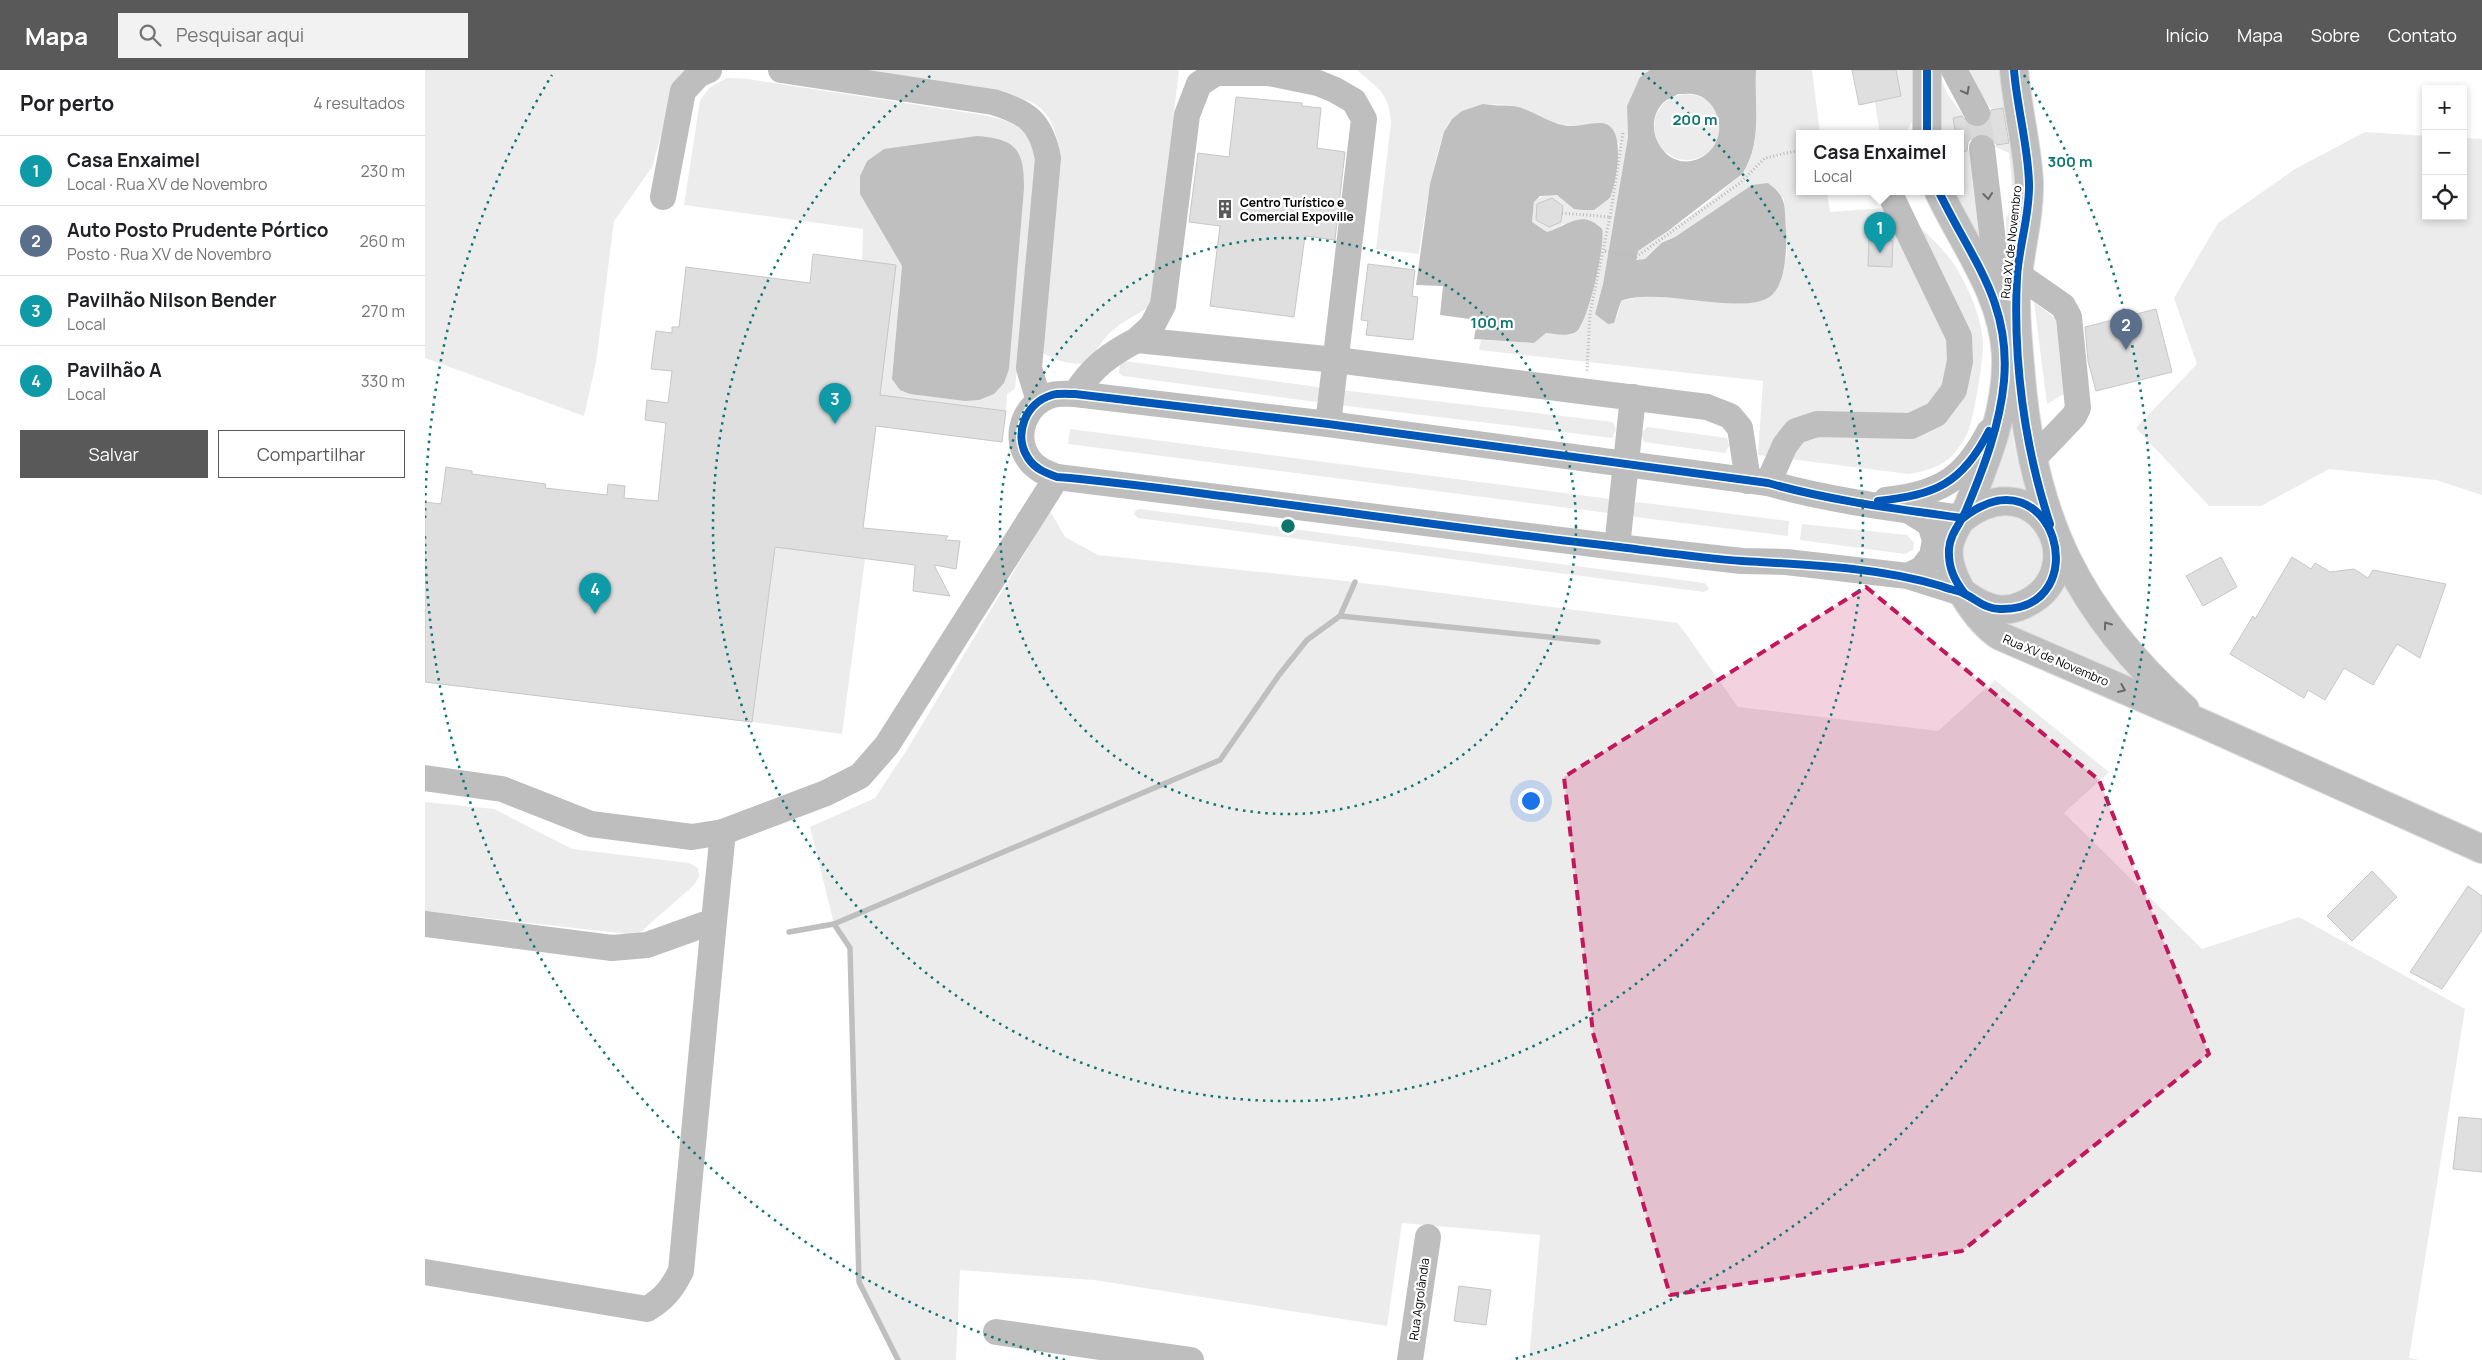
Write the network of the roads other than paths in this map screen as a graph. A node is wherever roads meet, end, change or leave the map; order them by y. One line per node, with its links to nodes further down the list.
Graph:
1 (709, 70): 12 (street)
2 (781, 70): 19 (street)
3 (1927, 70): 8 (main road)
4 (1954, 70): 7 (street, one-way to 7)
5 (2014, 70): 13 (main road, Rua XV de Novembro)
6 (1269, 71): 15 (street); 16 (street)
7 (1977, 113)
8 (1926, 130)
9 (1982, 148): 14 (street, one-way to 14)
10 (1890, 195): 25 (street)
11 (1940, 195): 14 (main road, Rua XV de Novembro)
12 (663, 196)
13 (2017, 274): 22 (main road, Rua XV de Novembro); 22 (street)
14 (2003, 326): 20 (main road, Rua XV de Novembro)
15 (1137, 340): 16 (street); 17 (street)
16 (1336, 360): 18 (street); 21 (street)
17 (1075, 394): 19 (street); 21 (street)
18 (1633, 397): 23 (street); 25 (street)
19 (1039, 401): 24 (street)
20 (1999, 414): 26 (street); 28 (main road, Rua XV de Novembro)
21 (1328, 424): 23 (street)
22 (2032, 460): 29 (main road, Rua XV de Novembro)
23 (1626, 464): 25 (street); 30 (street)
24 (1057, 477): 30 (street); 35 (street)
25 (1758, 482): 26 (street)
26 (1864, 503): 27 (street)
27 (1908, 510): 28 (street); 31 (street)
28 (1963, 518): 29 (main road); 32 (main road, Rua XV de Novembro)
29 (2053, 534): 32 (main road); 33 (main road, Rua XV de Novembro, one-way to 29)
30 (1617, 547): 31 (street)
31 (1908, 576): 32 (street)
32 (1965, 594): 33 (main road, Rua XV de Novembro, one-way to 33)
33 (2201, 723): 36 (main road, Rua XV de Novembro)
34 (425, 778): 35 (street)
35 (723, 832): 37 (street)
36 (2482, 849)
37 (714, 921): 38 (street); 40 (street)
38 (425, 924)
39 (1428, 1237): 43 (street, Rua Agrolândia)
40 (425, 1272)
41 (996, 1332): 42 (street)
42 (1191, 1360)
43 (1410, 1360)

